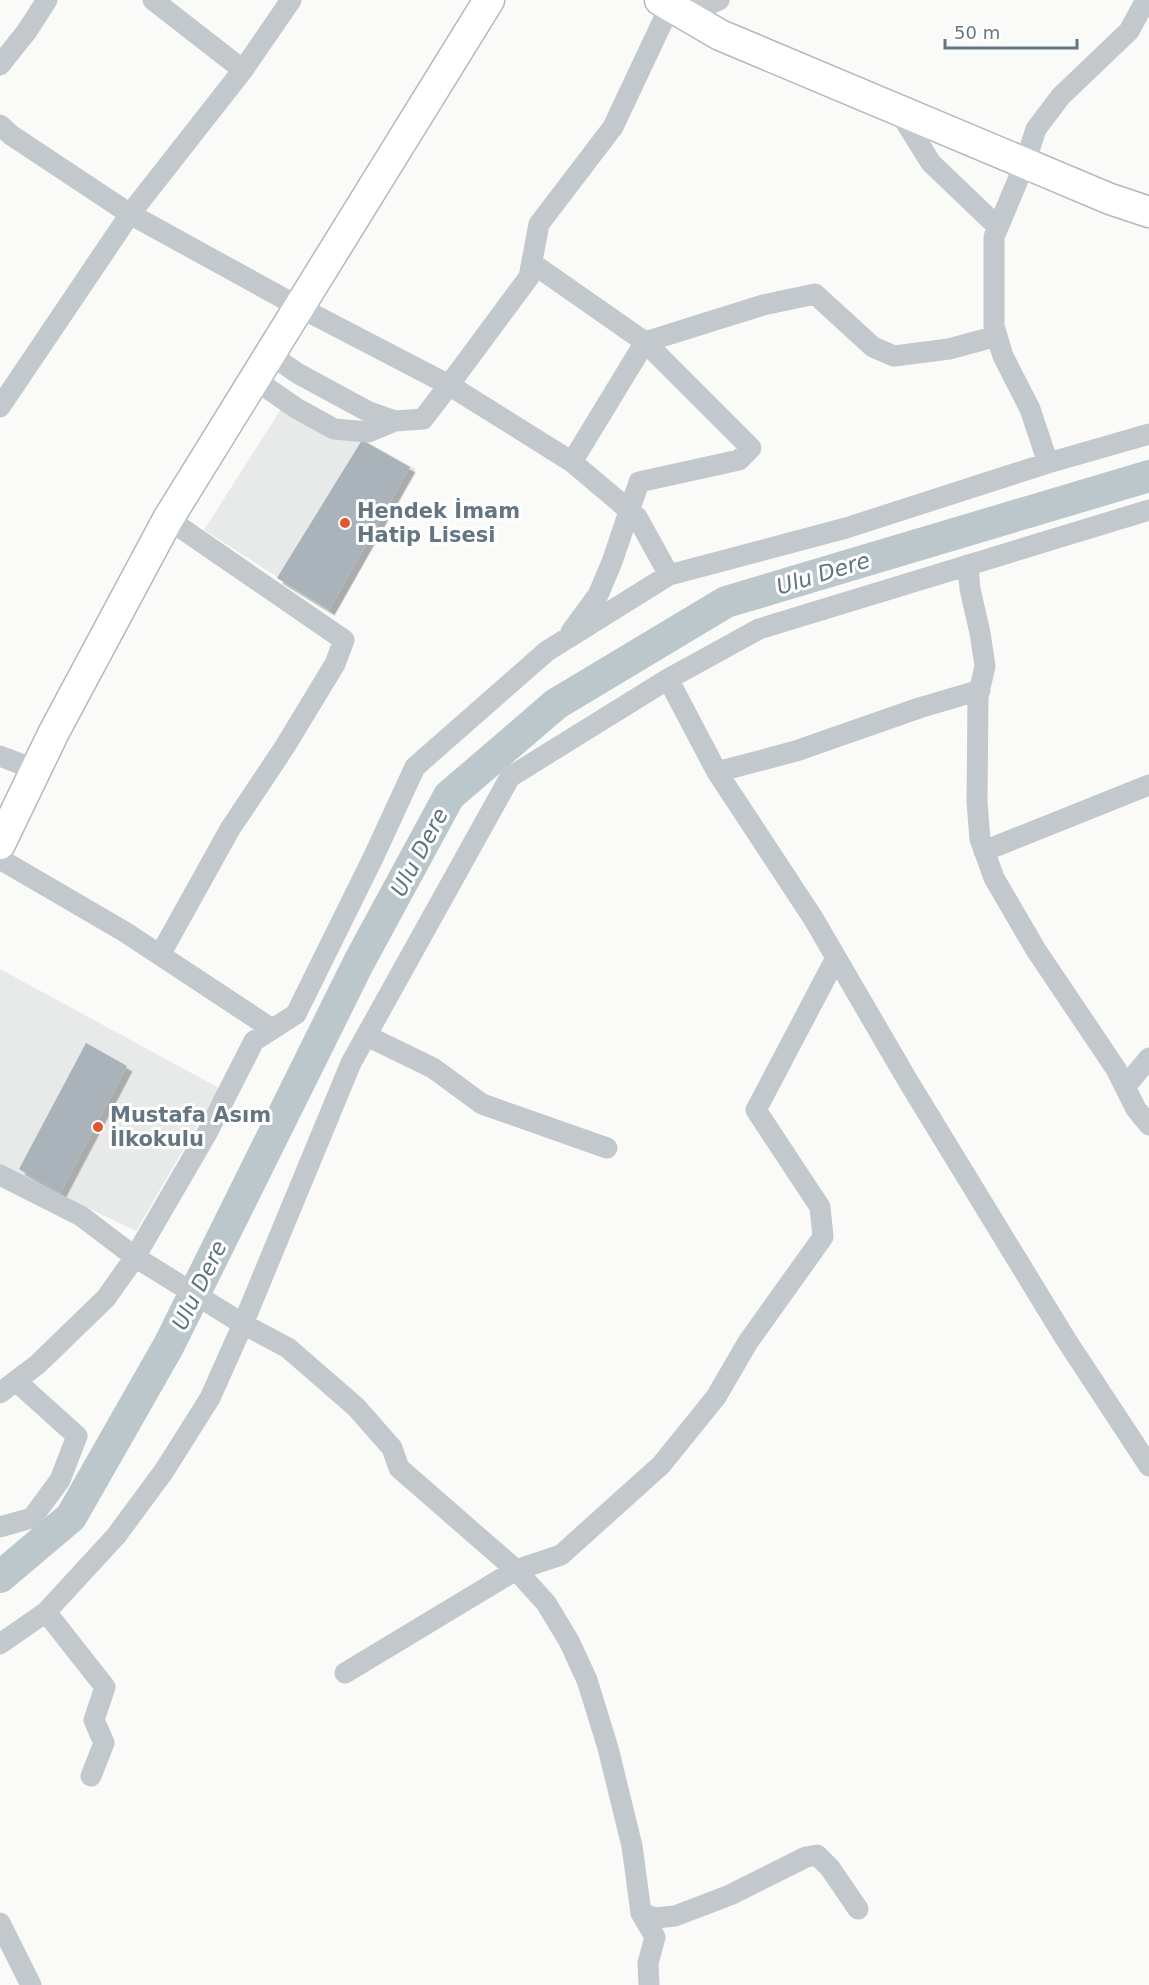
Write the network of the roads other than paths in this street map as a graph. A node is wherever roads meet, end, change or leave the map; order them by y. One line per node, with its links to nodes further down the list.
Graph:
1 (47, 0): 8 (street)
2 (153, 0): 9 (street)
3 (291, 0): 9 (street)
4 (489, 0): 17 (main road)
5 (719, 0): 7 (street)
6 (1146, 0): 12 (street)
7 (672, 7): 10 (main road); 16 (street)
8 (0, 65)
9 (243, 70): 14 (street)
10 (898, 110): 12 (main road); 15 (street)
11 (4, 136): 14 (street)
12 (1025, 164): 13 (main road); 15 (street)
13 (1149, 212)
14 (130, 214): 17 (street); 22 (street)
15 (998, 227): 18 (street)
16 (532, 263): 19 (street); 21 (street)
17 (298, 307): 20 (main road); 21 (street)
18 (997, 336): 19 (street); 26 (street)
19 (645, 342): 25 (street); 28 (street)
20 (262, 367): 23 (street); 23 (street); 29 (main road)
21 (449, 386): 23 (street); 25 (street)
22 (0, 407)
23 (395, 421)
24 (1149, 434): 26 (street)
25 (572, 462): 28 (street)
26 (1048, 462): 31 (street)
27 (1149, 510): 30 (street)
28 (630, 511): 31 (street); 32 (street)
29 (168, 519): 36 (main road); 42 (street)
30 (968, 566): 33 (street); 34 (street)
31 (669, 575): 32 (street)
32 (566, 639): 44 (street)
33 (668, 679): 37 (street); 45 (street)
34 (980, 690): 37 (street); 40 (street)
35 (0, 756): 36 (street)
36 (36, 770): 39 (main road)
37 (717, 772): 43 (street)
38 (1149, 785): 40 (street)
39 (0, 844)
40 (984, 851): 47 (street)
41 (0, 860): 42 (street)
42 (160, 955): 44 (street)
43 (836, 958): 54 (street); 56 (street)
44 (272, 1029): 51 (street)
45 (367, 1036): 49 (street); 52 (street)
46 (1149, 1058): 47 (street)
47 (1125, 1087): 48 (street)
48 (1149, 1125)
49 (607, 1148)
50 (0, 1175): 51 (street)
51 (135, 1257): 52 (street); 53 (street)
52 (243, 1324): 56 (street); 57 (street)
53 (8, 1387): 55 (street)
54 (1149, 1466)
55 (0, 1527)
56 (516, 1570): 59 (street); 62 (street)
57 (46, 1612): 58 (street); 60 (street)
58 (0, 1644)
59 (345, 1673)
60 (91, 1776)
61 (858, 1909): 62 (street)
62 (641, 1913): 65 (street)
63 (0, 1923): 64 (street)
64 (31, 1985)
65 (649, 1985)

